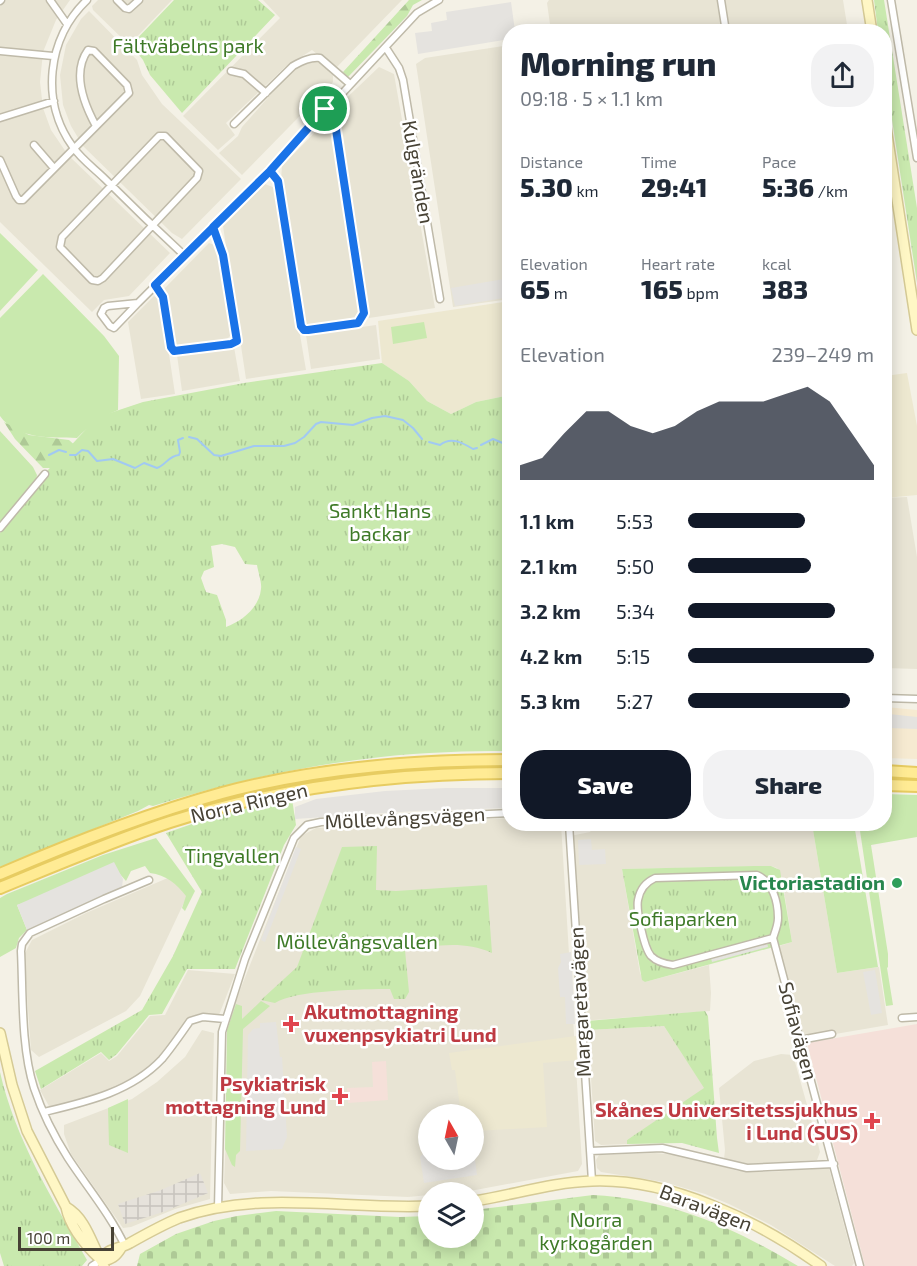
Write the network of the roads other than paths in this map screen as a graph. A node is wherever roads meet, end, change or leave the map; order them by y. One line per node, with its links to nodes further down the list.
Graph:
1 (50, 0): 9 (street)
2 (87, 0): 9 (street)
3 (117, 0): 4 (street)
4 (139, 0)
5 (439, 0): 12 (street)
6 (721, 0): 10 (street)
7 (867, 0): 11 (street)
8 (891, 0): 25 (street)
9 (67, 24): 14 (street)
10 (725, 24)
11 (871, 24)
12 (386, 48): 16 (street); 35 (street, Kulgränden)
13 (0, 51): 14 (street)
14 (53, 56): 18 (street)
15 (231, 70): 17 (street)
16 (350, 84): 17 (street); 19 (street)
17 (266, 93): 21 (street)
18 (54, 101): 20 (street); 24 (street)
19 (325, 109): 29 (street); 29 (street)
20 (0, 118)
21 (234, 124)
22 (96, 126): 22 (street); 24 (street)
23 (34, 146): 27 (street)
24 (73, 148): 27 (street); 30 (street)
25 (917, 158)
26 (0, 160): 27 (street)
27 (53, 167)
28 (892, 167): 37 (street)
29 (270, 171): 32 (street)
30 (112, 186): 31 (street); 31 (street); 31 (street)
31 (153, 226): 33 (street)
32 (213, 227): 33 (street); 34 (street)
33 (185, 256): 34 (street)
34 (155, 285): 36 (street)
35 (440, 299)
36 (138, 303): 36 (street)
37 (917, 330)
38 (45, 474): 39 (street)
39 (0, 528)
40 (892, 698): 41 (street)
41 (917, 699)
42 (502, 760): 50 (main road, Norra Ringen)
43 (892, 771): 45 (main road)
44 (502, 773): 52 (main road, Norra Ringen)
45 (917, 773)
46 (892, 785): 47 (main road)
47 (917, 786)
48 (502, 813): 56 (street, Möllevångsvägen)
49 (569, 831): 61 (street, Margaretavägen)
50 (0, 874)
51 (149, 880): 60 (street)
52 (0, 888)
53 (773, 938): 53 (street); 59 (street, Sofiavägen)
54 (917, 1017): 55 (street)
55 (902, 1018)
56 (225, 1019): 60 (street); 66 (street, Möllevångsvägen)
57 (0, 1033): 68 (street)
58 (832, 1034): 59 (street)
59 (800, 1040): 62 (street, Sofiavägen)
60 (44, 1112): 67 (street)
61 (590, 1150): 62 (street); 63 (street, Margaretavägen)
62 (834, 1164): 69 (street, Sofiavägen)
63 (592, 1181): 64 (street, Baravägen); 71 (street, Baravägen)
64 (484, 1199)
65 (418, 1207): 66 (street)
66 (218, 1208): 67 (street)
67 (123, 1247): 68 (street)
68 (103, 1263): 70 (street)
69 (860, 1265)
70 (92, 1266)
71 (821, 1266)

